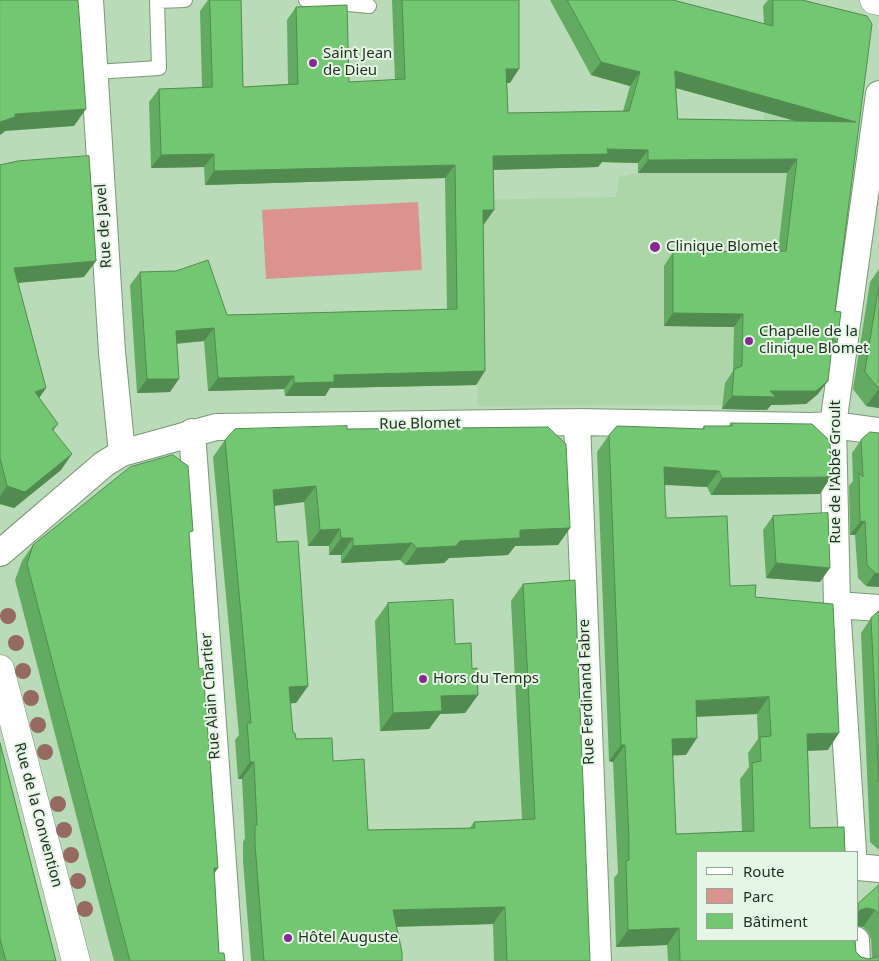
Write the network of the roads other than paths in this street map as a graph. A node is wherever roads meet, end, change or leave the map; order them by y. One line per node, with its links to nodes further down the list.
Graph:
1 (90, 0): 7 (street, Rue de Javel)
2 (185, 0): 7 (lane)
3 (306, 0): 6 (lane)
4 (874, 0): 5 (main road)
5 (879, 1)
6 (369, 6)
7 (95, 72): 13 (street, Rue de Javel)
8 (879, 94): 10 (street, Rue de l'Abbé Groult)
9 (577, 422): 10 (street, Rue Blomet); 12 (street, Rue Blomet); 24 (street, Rue Ferdinand Fabre)
10 (833, 425): 11 (street, Rue Blomet); 15 (street, Rue de l'Abbé Groult)
11 (879, 431)
12 (192, 432): 13 (street, Rue Blomet); 23 (street, Rue Alain Chartier)
13 (122, 452): 14 (street, Rue Blomet)
14 (0, 553)
15 (836, 605): 16 (street); 18 (street, Rue de l'Abbé Groult)
16 (879, 608)
17 (0, 669): 22 (main road, Rue de la Convention)
18 (853, 851)
19 (859, 867): 20 (street)
20 (879, 870)
21 (856, 941): 25 (street)
22 (76, 961)
23 (230, 961)
24 (598, 961)
25 (857, 961)

